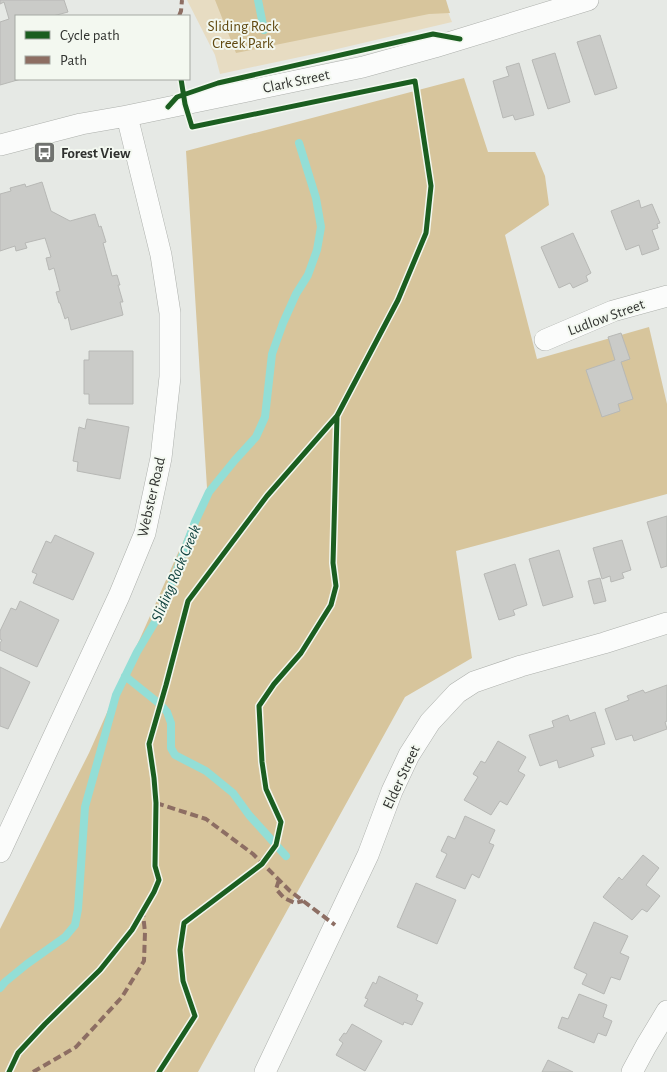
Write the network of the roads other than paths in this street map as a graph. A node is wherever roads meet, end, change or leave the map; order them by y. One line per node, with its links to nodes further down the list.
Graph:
1 (588, 0): 2 (street, Clark Street)
2 (127, 116): 3 (street, Clark Street); 7 (street, Webster Road)
3 (0, 145)
4 (667, 296): 5 (street, Ludlow Street)
5 (546, 340)
6 (667, 623): 9 (street, Elder Street)
7 (0, 852)
8 (667, 1011): 10 (street)
9 (264, 1072)
10 (632, 1072)

